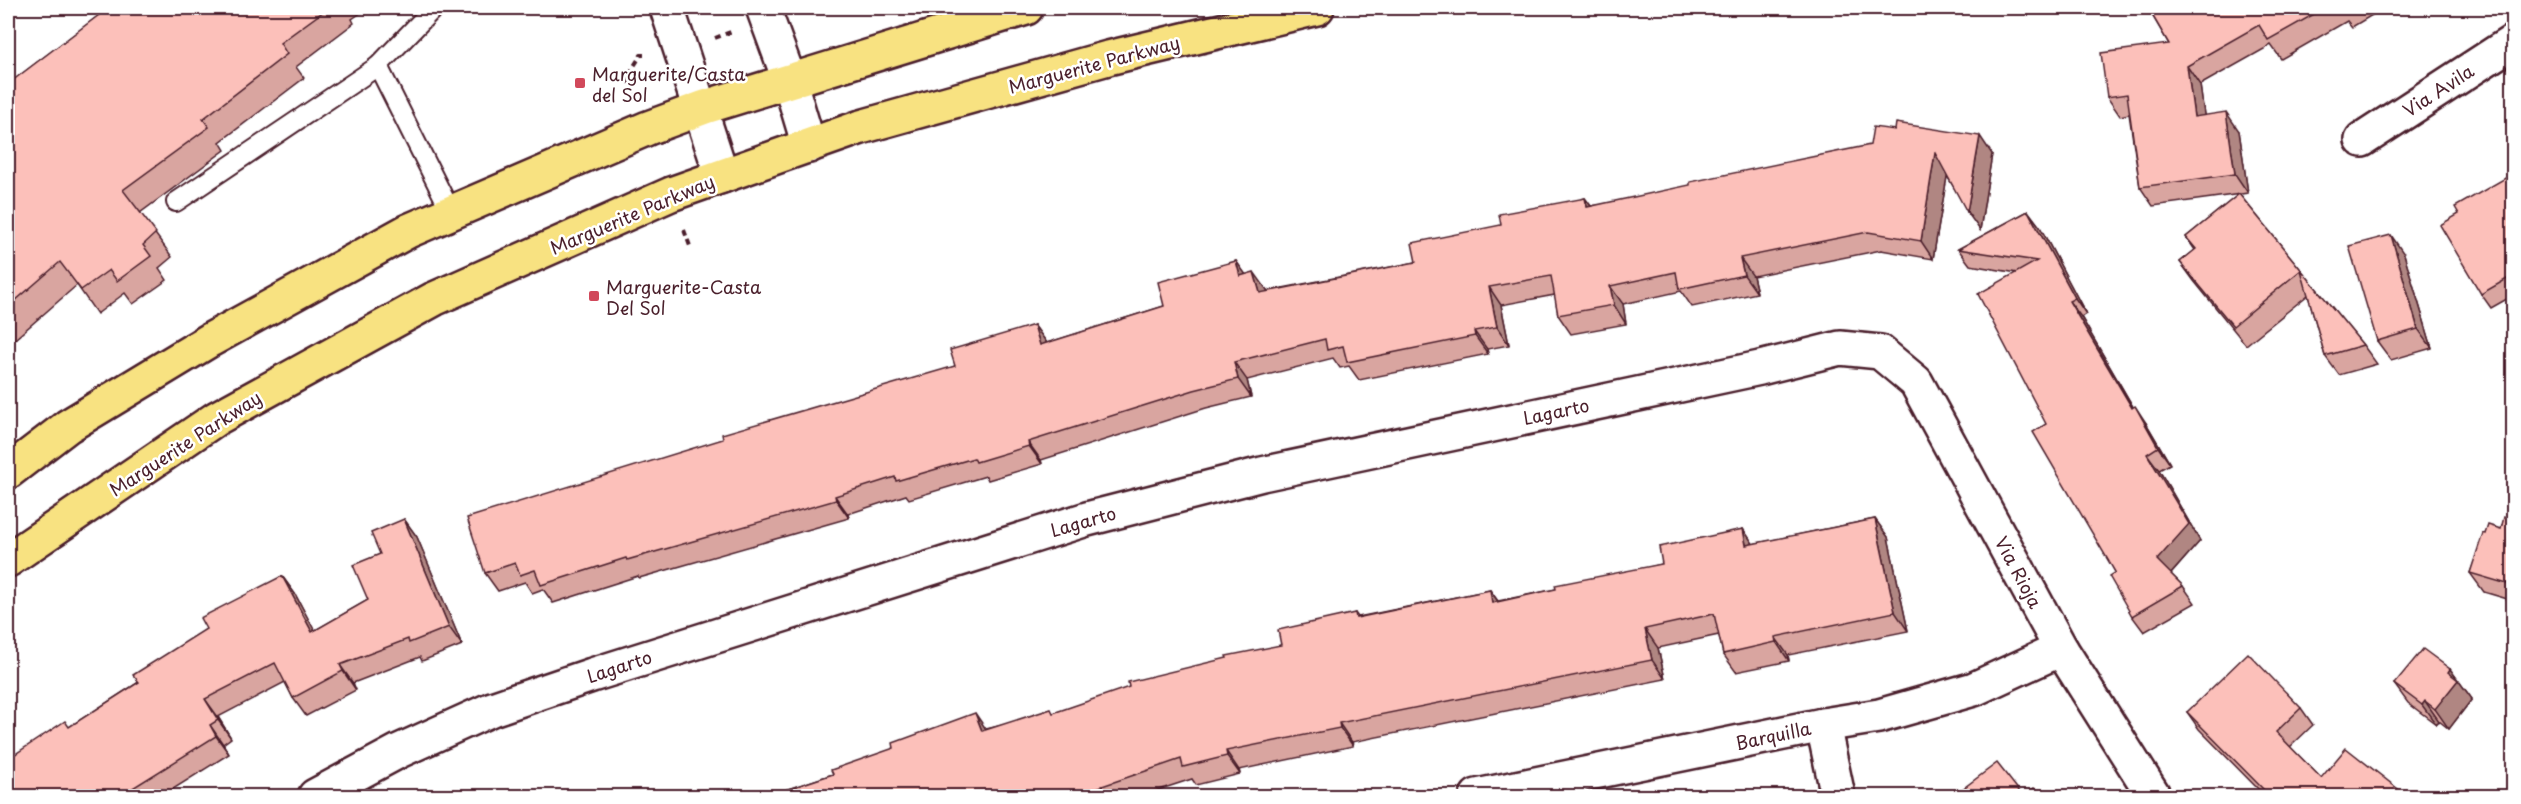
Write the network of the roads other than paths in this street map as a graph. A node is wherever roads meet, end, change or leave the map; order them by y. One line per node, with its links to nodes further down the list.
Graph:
1 (410, 8): 7 (lane)
2 (434, 8): 7 (lane)
3 (667, 8): 11 (street)
4 (763, 8): 10 (street)
5 (1026, 8): 10 (main road)
6 (1317, 8): 13 (main road, Marguerite Parkway)
7 (415, 27): 9 (lane)
8 (2514, 41): 12 (street, Via Avila)
9 (378, 66): 15 (lane); 16 (lane)
10 (789, 79): 11 (main road); 13 (street)
11 (699, 109): 14 (street); 16 (main road)
12 (2362, 140)
13 (809, 146): 14 (main road, Marguerite Parkway)
14 (722, 176): 19 (main road, Marguerite Parkway)
15 (176, 202)
16 (451, 212): 18 (main road)
17 (1880, 352): 20 (street, Via Rioja); 22 (street, Lagarto)
18 (8, 472)
19 (8, 560)
20 (2061, 649): 21 (street, Barquilla); 25 (street, Via Rioja)
21 (1823, 725): 23 (street, Barquilla); 24 (street)
22 (315, 796)
23 (1477, 796)
24 (1838, 796)
25 (2154, 796)

